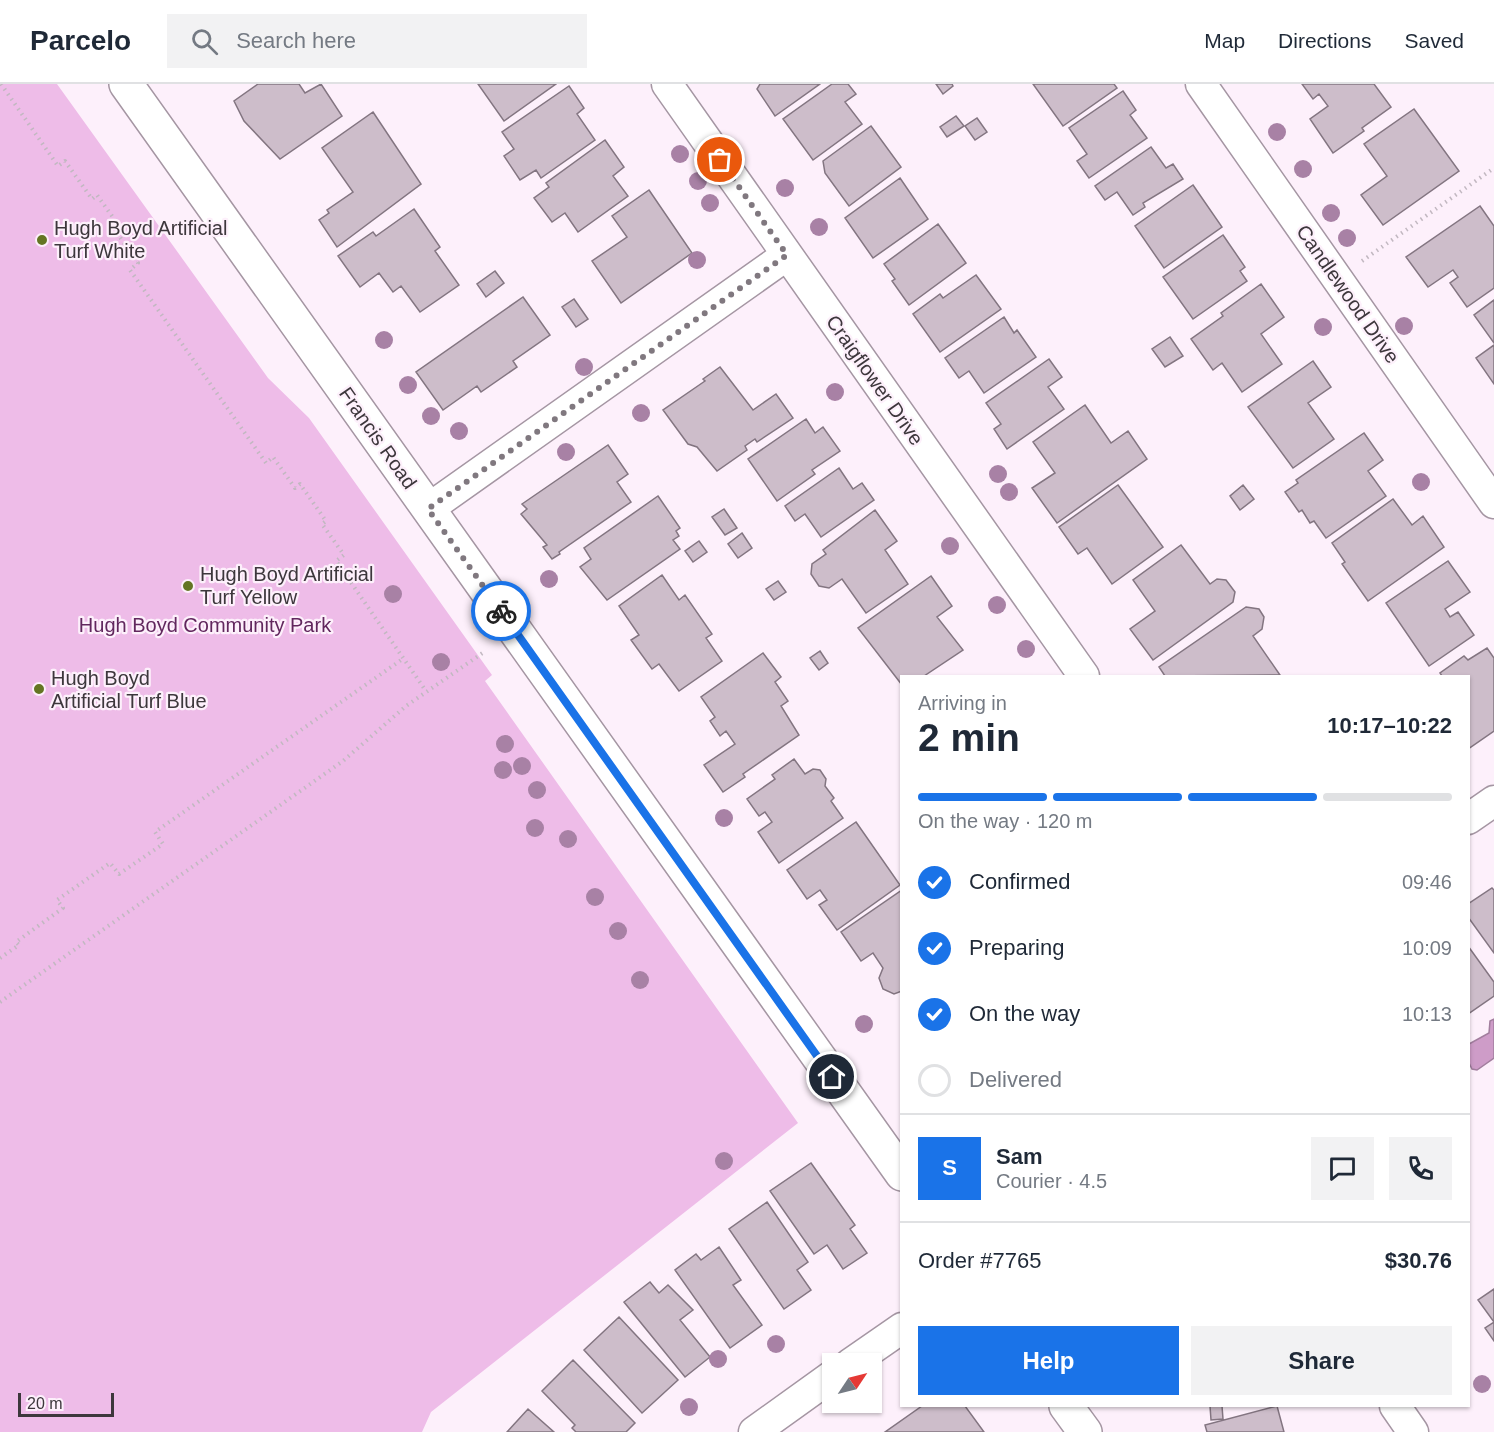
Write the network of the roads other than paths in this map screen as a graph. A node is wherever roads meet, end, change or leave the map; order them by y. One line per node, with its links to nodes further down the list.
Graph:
1 (126, 84): 6 (street, Francis Road)
2 (667, 84): 4 (street, Craigflower Drive)
3 (1201, 84): 5 (street, Candlewood Drive)
4 (787, 255): 6 (street); 7 (street, Craigflower Drive)
5 (1494, 503)
6 (428, 509): 10 (street, Francis Road)
7 (1083, 675)
8 (1494, 801): 9 (street)
9 (1470, 818)
10 (900, 1171)
11 (900, 1329): 12 (street)
12 (866, 1353)
13 (822, 1383): 16 (street)
14 (1067, 1407): 17 (street)
15 (1396, 1407): 18 (street)
16 (754, 1432)
17 (1085, 1432)
18 (1413, 1432)

